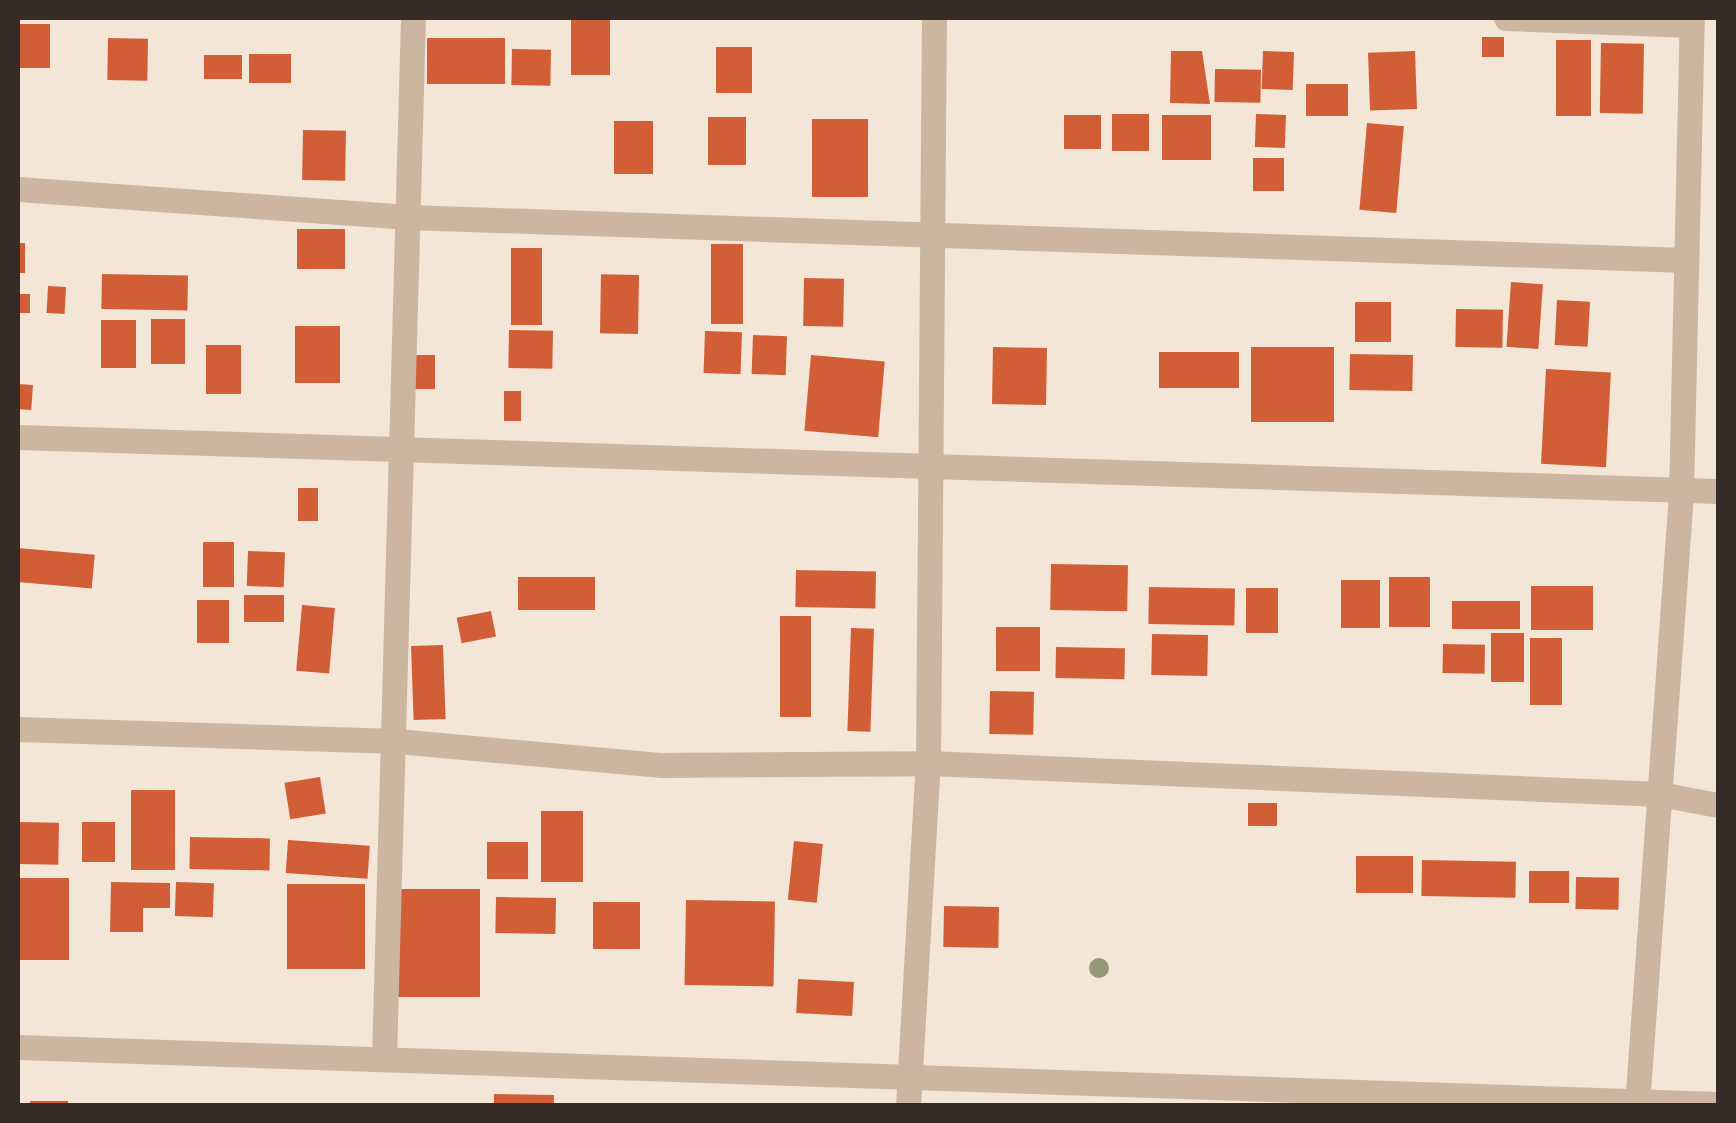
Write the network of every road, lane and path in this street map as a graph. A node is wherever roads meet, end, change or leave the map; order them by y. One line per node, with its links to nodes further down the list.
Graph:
1 (412, 18): 6 (street)
2 (934, 18): 7 (street)
3 (1506, 18): 4 (street)
4 (1692, 21): 8 (street)
5 (18, 189): 6 (street)
6 (409, 217): 7 (street); 10 (street)
7 (932, 238): 8 (street); 11 (street)
8 (1686, 260): 13 (street)
9 (18, 437): 10 (street)
10 (403, 456): 11 (street); 15 (street)
11 (928, 469): 13 (street); 16 (street)
12 (1718, 490): 13 (street)
13 (1680, 494): 17 (street)
14 (18, 730): 15 (street)
15 (397, 741): 16 (street); 20 (street)
16 (928, 763): 17 (street); 21 (street)
17 (1659, 794): 18 (street); 22 (street)
18 (1718, 805)
19 (18, 1047): 20 (street)
20 (384, 1058): 21 (street)
21 (911, 1076): 22 (street); 24 (street)
22 (1637, 1103): 23 (street)
23 (1718, 1104)
24 (908, 1106)

